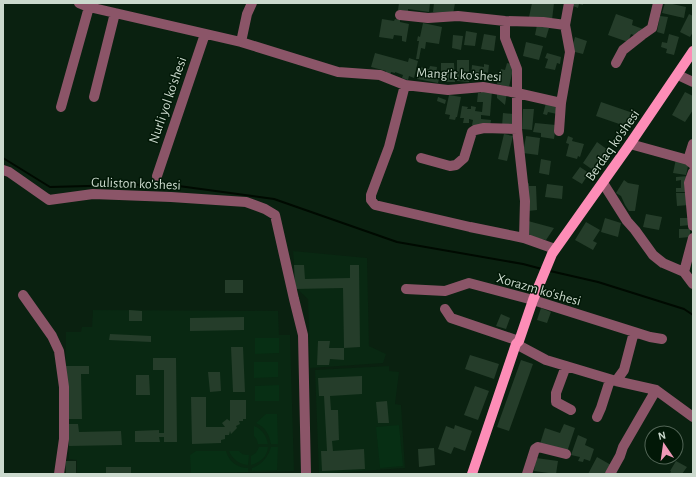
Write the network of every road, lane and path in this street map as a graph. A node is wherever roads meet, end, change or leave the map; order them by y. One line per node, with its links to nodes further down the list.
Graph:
1 (79, 3): 5 (street)
2 (252, 3): 11 (street)
3 (569, 3): 9 (street)
4 (658, 3): 13 (street)
5 (89, 7): 6 (street); 20 (street)
6 (115, 13): 10 (street); 18 (street)
7 (400, 15): 8 (street)
8 (505, 21): 9 (street); 17 (street)
9 (565, 24): 19 (street)
10 (204, 34): 11 (street); 29 (street, Nurli yol ko'shesi)
11 (241, 42): 16 (street, Mang'it ko'shesi)
12 (693, 51): 14 (main road, Berdaq ko'shesi)
13 (616, 63)
14 (678, 75): 15 (street); 23 (main road, Berdaq ko'shesi)
15 (693, 82)
16 (405, 85): 17 (street, Mang'it ko'shesi); 32 (street)
17 (517, 92): 19 (street, Mang'it ko'shesi); 21 (street)
18 (94, 97)
19 (562, 103): 22 (street)
20 (61, 107)
21 (517, 129): 25 (street); 32 (street)
22 (559, 131)
23 (630, 144): 26 (street); 30 (main road, Berdaq ko'shesi)
24 (693, 144): 26 (street)
25 (421, 158)
26 (691, 162)
27 (3, 170): 52 (street, Guliston ko'shesi)
28 (693, 172): 31 (street)
29 (156, 176)
30 (603, 183): 34 (main road, Berdaq ko'shesi); 35 (street)
31 (693, 226)
32 (524, 238): 34 (street)
33 (693, 238): 35 (street)
34 (554, 252): 39 (main road, Berdaq ko'shesi)
35 (684, 272): 36 (street)
36 (693, 284)
37 (406, 289): 39 (street, Xorazm ko'shesi)
38 (23, 295): 51 (street)
39 (533, 300): 41 (street, Xorazm ko'shesi); 43 (main road)
40 (445, 309): 43 (street)
41 (634, 332): 42 (street, Xorazm ko'shesi); 45 (street)
42 (662, 339)
43 (517, 342): 44 (street); 53 (main road)
44 (566, 366): 45 (street); 47 (street)
45 (613, 380): 46 (street); 49 (street)
46 (656, 390): 48 (street); 55 (street)
47 (571, 410)
48 (693, 417)
49 (597, 418)
50 (566, 454): 54 (street)
51 (58, 474)
52 (306, 474)
53 (472, 474)
54 (527, 474)
55 (610, 474)

